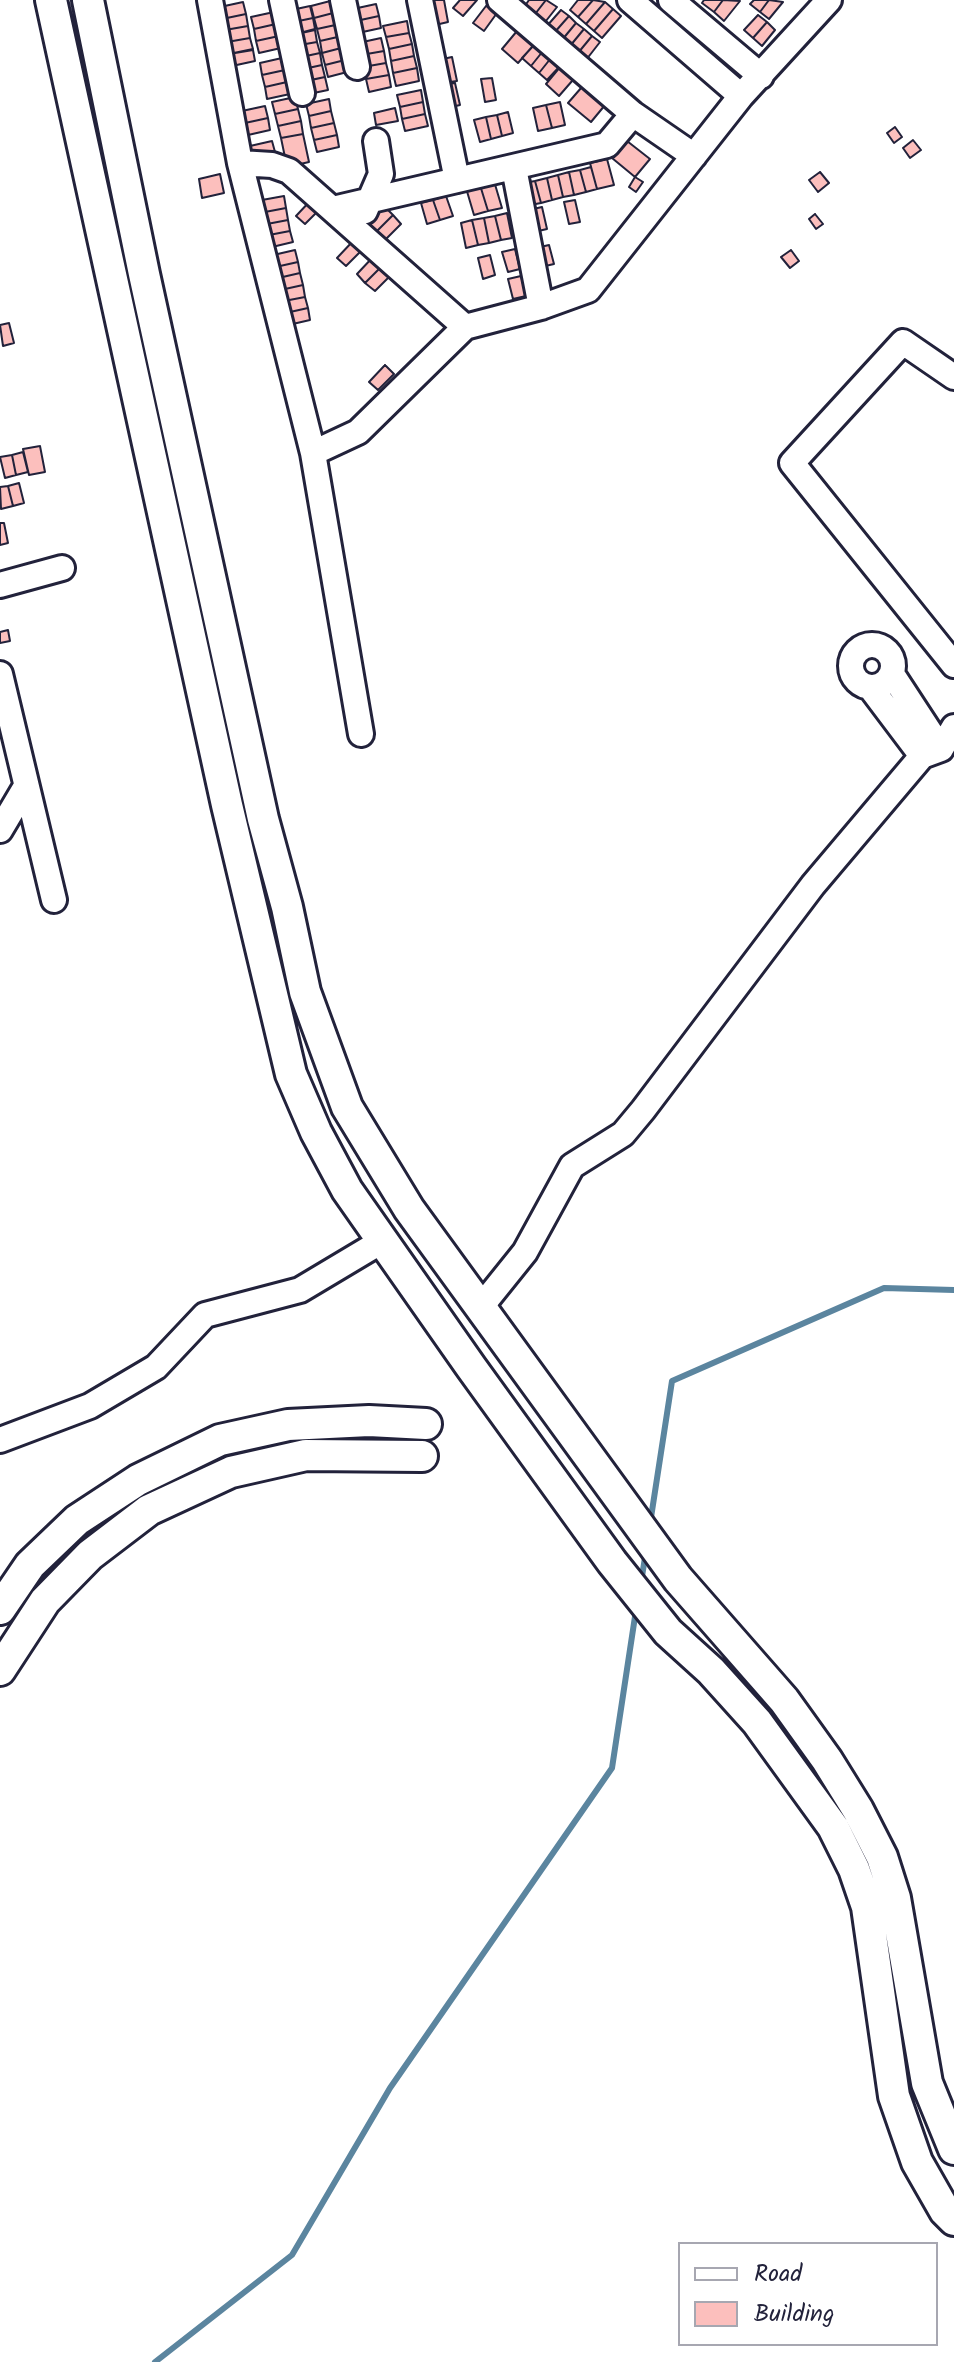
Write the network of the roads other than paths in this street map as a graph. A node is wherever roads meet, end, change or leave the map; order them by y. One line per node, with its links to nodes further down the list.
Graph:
1 (51, 0): 25 (street)
2 (88, 0): 24 (street)
3 (210, 0): 18 (street)
4 (282, 0): 13 (street)
5 (343, 0): 11 (street)
6 (420, 0): 20 (street)
7 (500, 0): 15 (street)
8 (630, 0): 14 (street)
9 (671, 0): 12 (street)
10 (829, 0): 12 (street)
11 (357, 67)
12 (761, 76): 14 (street)
13 (302, 93)
14 (741, 96): 17 (street)
15 (633, 114): 17 (street); 19 (street)
16 (376, 141): 21 (street)
17 (694, 156): 26 (street)
18 (240, 163): 22 (street); 29 (street)
19 (514, 168): 20 (street); 26 (street)
20 (457, 180): 21 (street)
21 (369, 201): 22 (street); 23 (street)
22 (333, 209): 23 (street)
23 (362, 234): 27 (street)
24 (144, 274): 25 (street); 44 (street)
25 (111, 279): 43 (street)
26 (541, 307): 27 (street)
27 (465, 327): 29 (street)
28 (954, 377): 32 (street)
29 (313, 453): 38 (street)
30 (62, 568): 31 (street)
31 (0, 585)
32 (924, 628): 33 (street); 34 (street)
33 (890, 664): 36 (street); 36 (street); 39 (street)
34 (954, 665)
35 (0, 674): 40 (street)
36 (870, 687): 39 (street)
37 (954, 727): 39 (street)
38 (361, 734)
39 (932, 753): 44 (street)
40 (25, 788): 41 (street); 42 (street)
41 (0, 830)
42 (54, 900)
43 (382, 1241): 46 (street); 51 (street)
44 (480, 1308): 50 (street)
45 (426, 1424): 48 (street)
46 (0, 1440)
47 (422, 1456): 49 (street)
48 (0, 1609)
49 (0, 1670)
50 (915, 2017): 51 (street); 52 (street)
51 (883, 2022): 53 (street)
52 (954, 2149)
53 (954, 2220)

